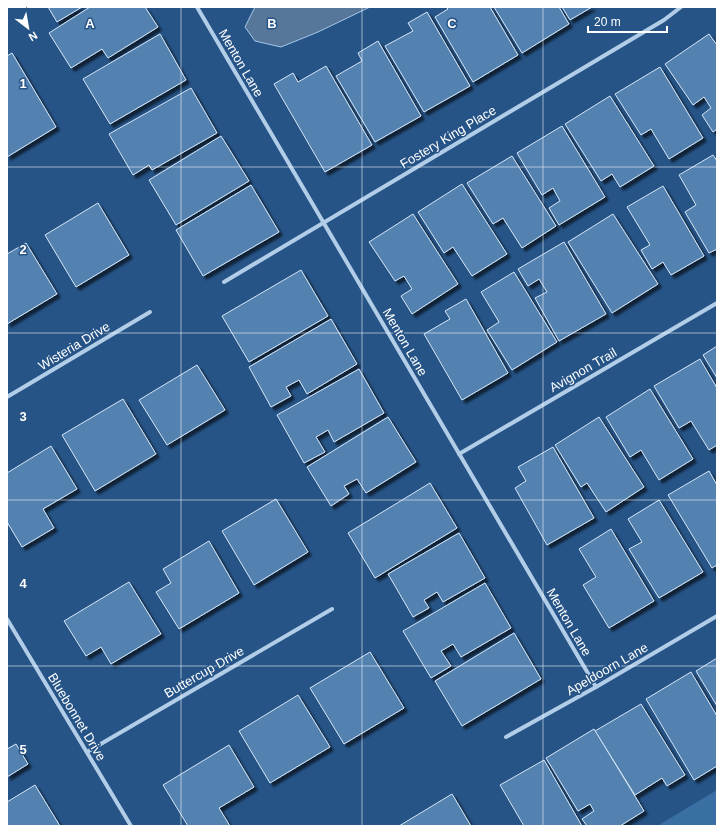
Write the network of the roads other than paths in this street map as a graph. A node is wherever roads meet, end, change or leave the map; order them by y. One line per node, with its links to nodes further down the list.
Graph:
1 (197, 7): 3 (street, Menton Lane)
2 (677, 8): 3 (street, Fostery King Place)
3 (323, 223): 4 (street, Fostery King Place); 8 (street, Menton Lane)
4 (224, 282)
5 (717, 303): 8 (street, Avignon Trail)
6 (150, 312): 7 (street, Wisteria Drive)
7 (7, 397)
8 (459, 454): 12 (street, Menton Lane)
9 (332, 609): 14 (street, Buttercup Drive)
10 (717, 616): 12 (street, Apeldoorn Lane)
11 (7, 619): 14 (street, Bluebonnet Drive)
12 (596, 687): 13 (street, Apeldoorn Lane)
13 (506, 737)
14 (86, 752): 15 (street, Bluebonnet Drive)
15 (130, 826)

